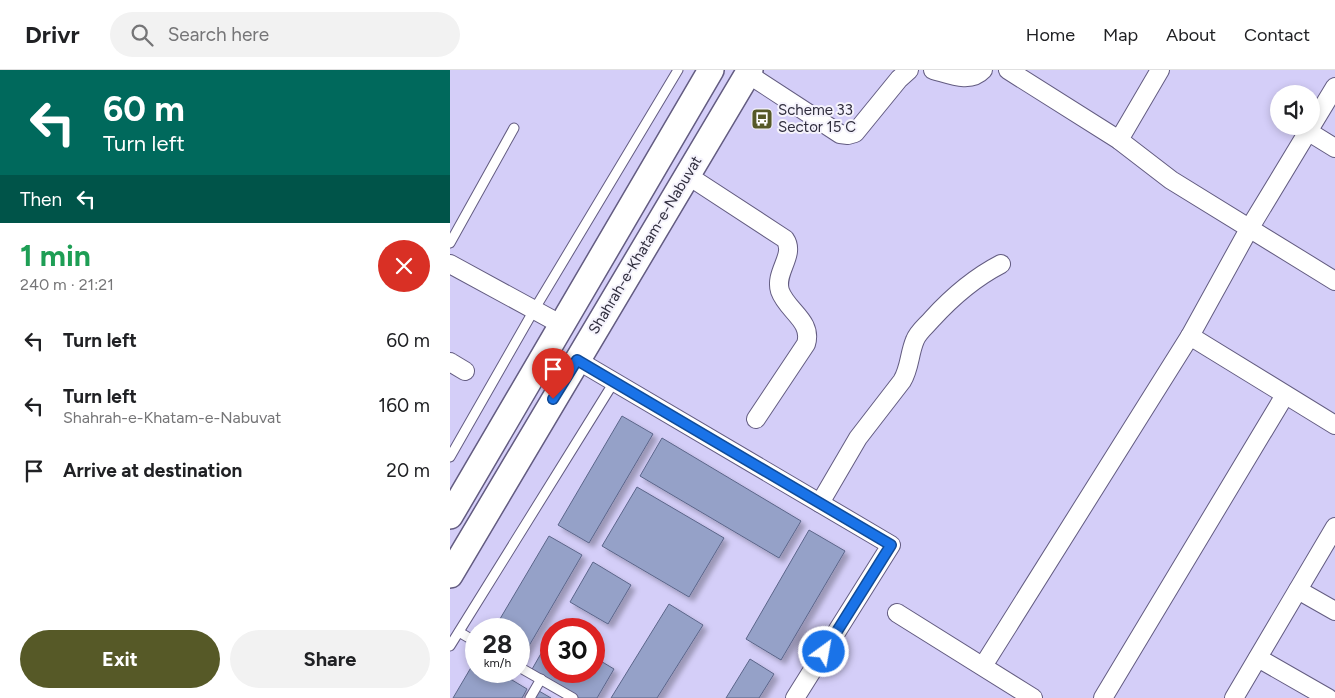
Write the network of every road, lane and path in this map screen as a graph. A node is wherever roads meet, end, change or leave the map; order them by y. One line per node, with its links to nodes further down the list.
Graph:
1 (678, 70): 22 (lane)
2 (711, 70): 23 (main road, Shahrah-e-Khatam-e-Nabuvat)
3 (910, 70): 8 (street)
4 (933, 70): 5 (street)
5 (983, 70)
6 (1008, 70): 14 (street)
7 (1160, 70): 14 (street)
8 (749, 72): 16 (main road, Shahrah-e-Khatam-e-Nabuvat)
9 (1335, 87): 10 (street)
10 (1320, 113)
11 (514, 128): 18 (lane)
12 (1307, 135): 17 (street)
13 (1314, 135): 15 (street)
14 (1119, 140): 17 (street)
15 (1335, 148)
16 (687, 175): 25 (main road, Shahrah-e-Khatam-e-Nabuvat); 30 (street)
17 (1249, 229): 21 (street); 24 (street)
18 (450, 243)
19 (450, 264): 22 (street)
20 (1001, 264): 33 (street)
21 (1335, 281)
22 (534, 310): 23 (street); 32 (lane)
23 (562, 325): 34 (main road, Shahrah-e-Khatam-e-Nabuvat)
24 (1190, 336): 29 (street); 44 (street)
25 (577, 360): 28 (street); 36 (main road, Shahrah-e-Khatam-e-Nabuvat)
26 (450, 362): 27 (street)
27 (465, 371)
28 (614, 382): 33 (street); 40 (lane)
29 (1285, 395): 31 (street); 51 (street)
30 (756, 419)
31 (1335, 425)
32 (450, 457)
33 (820, 503): 49 (street)
34 (450, 516)
35 (1335, 527): 37 (street)
36 (450, 575)
37 (1298, 590): 38 (street); 43 (street)
38 (1335, 611)
39 (897, 613): 44 (street)
40 (458, 632): 41 (lane); 42 (lane)
41 (465, 636)
42 (450, 646)
43 (1258, 658): 52 (street); 53 (street)
44 (983, 666): 50 (street)
45 (540, 682): 47 (lane)
46 (546, 683): 48 (lane)
47 (530, 698)
48 (573, 698)
49 (795, 698)
50 (1033, 698)
51 (1103, 698)
52 (1234, 698)
53 (1328, 698)

